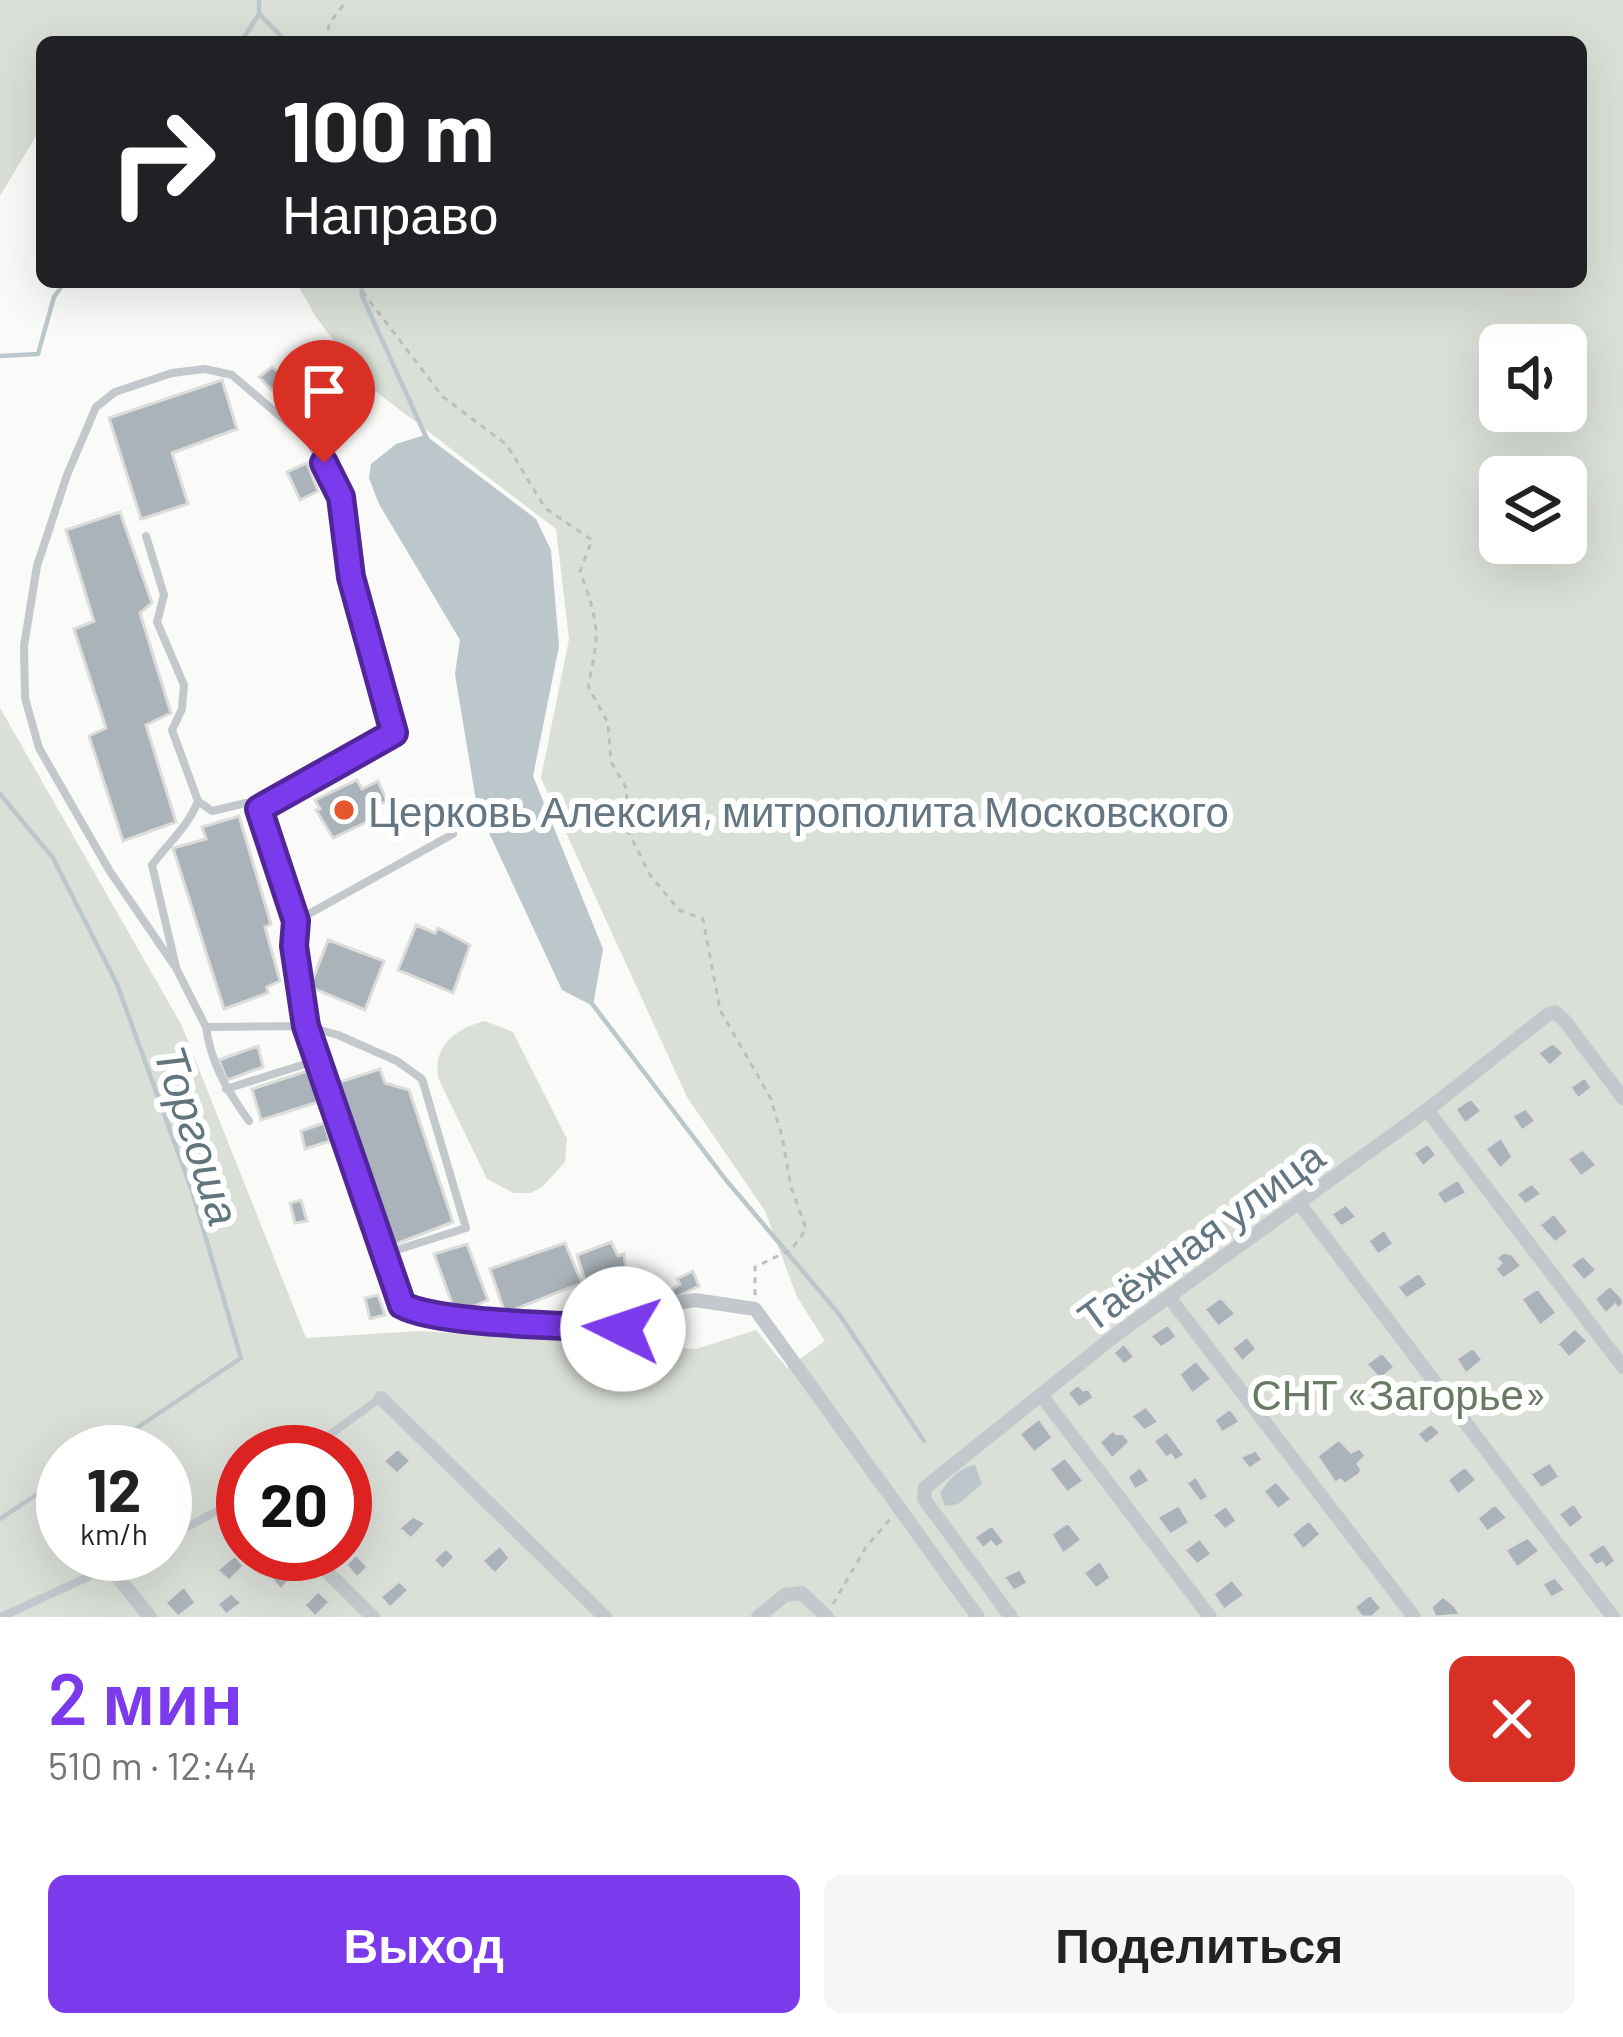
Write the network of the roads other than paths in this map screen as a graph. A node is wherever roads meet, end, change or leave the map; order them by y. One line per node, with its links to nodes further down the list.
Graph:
1 (146, 536): 2 (lane)
2 (198, 801): 3 (lane); 6 (lane)
3 (259, 809): 5 (lane); 6 (lane)
4 (453, 834): 5 (lane)
5 (296, 921): 7 (lane)
6 (176, 968): 8 (lane)
7 (306, 1026): 8 (lane); 9 (lane); 15 (lane)
8 (206, 1027): 10 (lane)
9 (318, 1060): 10 (lane); 15 (lane)
10 (226, 1089): 13 (lane)
11 (1623, 1098): 12 (street, Таёжная улица)
12 (1426, 1110): 14 (street, Таёжная улица); 19 (street)
13 (249, 1121)
14 (1299, 1202): 16 (street, Таёжная улица); 36 (street)
15 (385, 1254): 18 (lane)
16 (1169, 1297): 20 (street, Таёжная улица); 35 (street)
17 (668, 1304): 32 (street)
18 (623, 1329)
19 (1623, 1367)
20 (1041, 1395): 33 (street, Таёжная улица); 34 (street)
21 (381, 1398): 22 (lane); 30 (street)
22 (344, 1425)
23 (84, 1581): 27 (lane)
24 (120, 1581): 28 (street)
25 (336, 1581): 29 (street)
26 (825, 1615): 31 (street)
27 (1, 1617)
28 (149, 1617)
29 (373, 1617)
30 (605, 1617)
31 (758, 1617)
32 (978, 1617)
33 (1011, 1617)
34 (1210, 1617)
35 (1414, 1617)
36 (1613, 1617)

